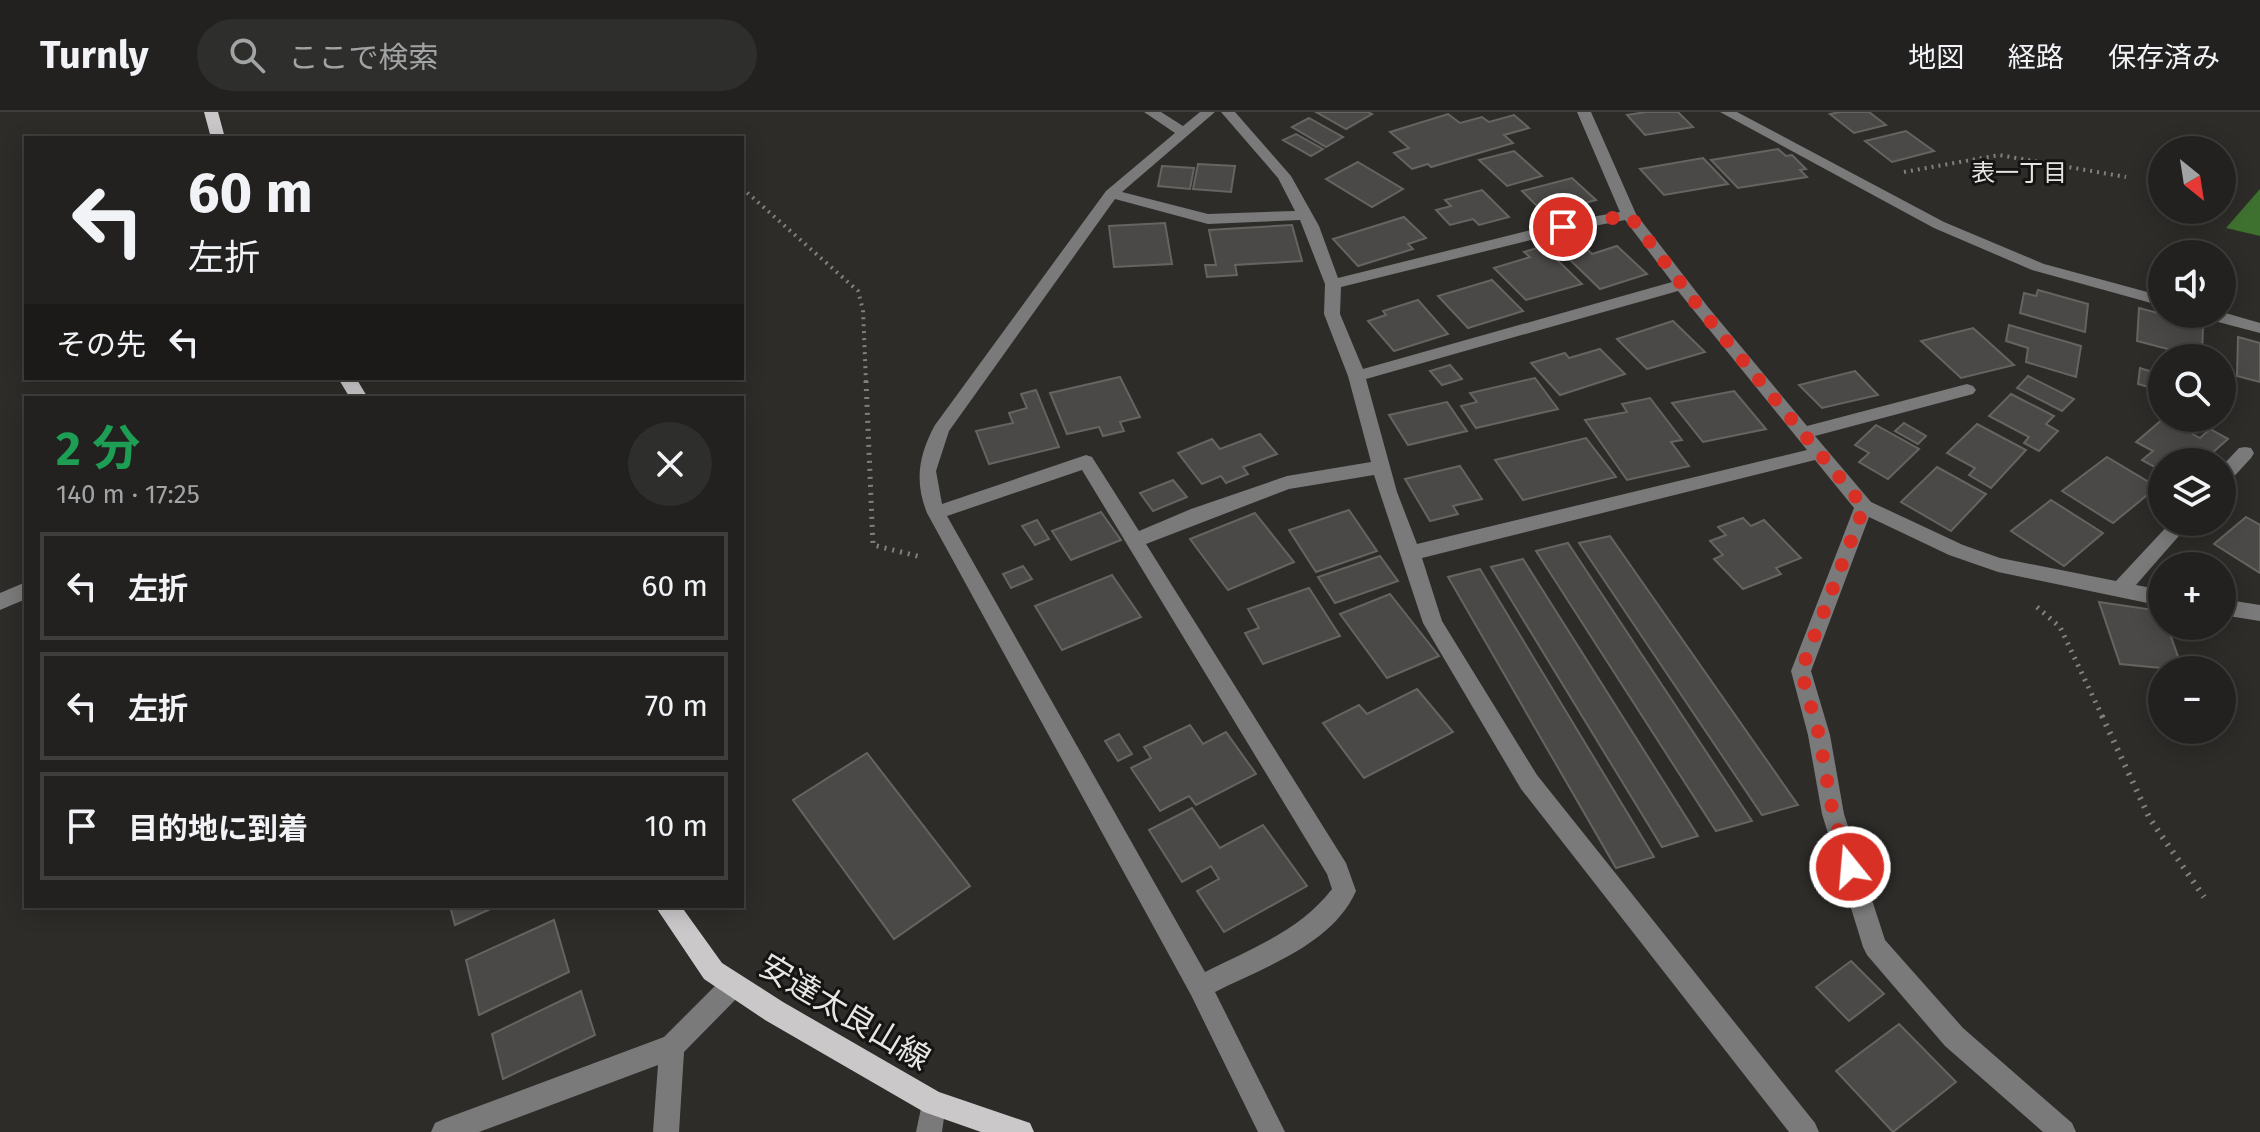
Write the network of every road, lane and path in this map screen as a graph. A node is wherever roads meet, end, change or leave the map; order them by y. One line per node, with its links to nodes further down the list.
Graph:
1 (211, 112): 8 (main road)
2 (1151, 112): 7 (street)
3 (1208, 112): 7 (street)
4 (1228, 112): 13 (street)
5 (1584, 112): 14 (street)
6 (1727, 112): 10 (street)
7 (1183, 132): 12 (street)
8 (217, 136)
9 (2126, 177): 10 (path)
10 (1860, 181): 17 (street)
11 (744, 190): 32 (path)
12 (1111, 194): 13 (street); 28 (street)
13 (1305, 215): 15 (street)
14 (1629, 215): 15 (street); 16 (street)
15 (1333, 284): 20 (street)
16 (1681, 285): 20 (street); 22 (street)
17 (2148, 297)
18 (2236, 321): 19 (street)
19 (2260, 328)
20 (1357, 376): 26 (street)
21 (1967, 390): 22 (street)
22 (1803, 433): 23 (street)
23 (1819, 453): 27 (street); 31 (street)
24 (2245, 453): 25 (street)
25 (2236, 463)
26 (1381, 467): 30 (street); 31 (street)
27 (1864, 507): 33 (street); 52 (street)
28 (936, 513): 30 (street); 32 (street)
29 (2169, 536): 33 (street)
30 (1134, 541): 43 (street)
31 (1411, 553): 51 (street)
32 (967, 569): 43 (street)
33 (2120, 590): 35 (street)
34 (24, 591): 37 (street)
35 (2148, 595)
36 (2027, 599): 40 (path)
37 (0, 602)
38 (2236, 609): 39 (street)
39 (2260, 613)
40 (2204, 897)
41 (668, 908): 42 (main road, 安達太良山線)
42 (733, 985): 44 (street); 45 (main road, 安達太良山線)
43 (1200, 987): 50 (street)
44 (672, 1047): 46 (street); 47 (street)
45 (933, 1103): 48 (street); 49 (main road, 安達太良山線)
46 (444, 1132)
47 (666, 1132)
48 (929, 1132)
49 (1021, 1132)
50 (1272, 1132)
51 (1806, 1132)
52 (2063, 1132)

